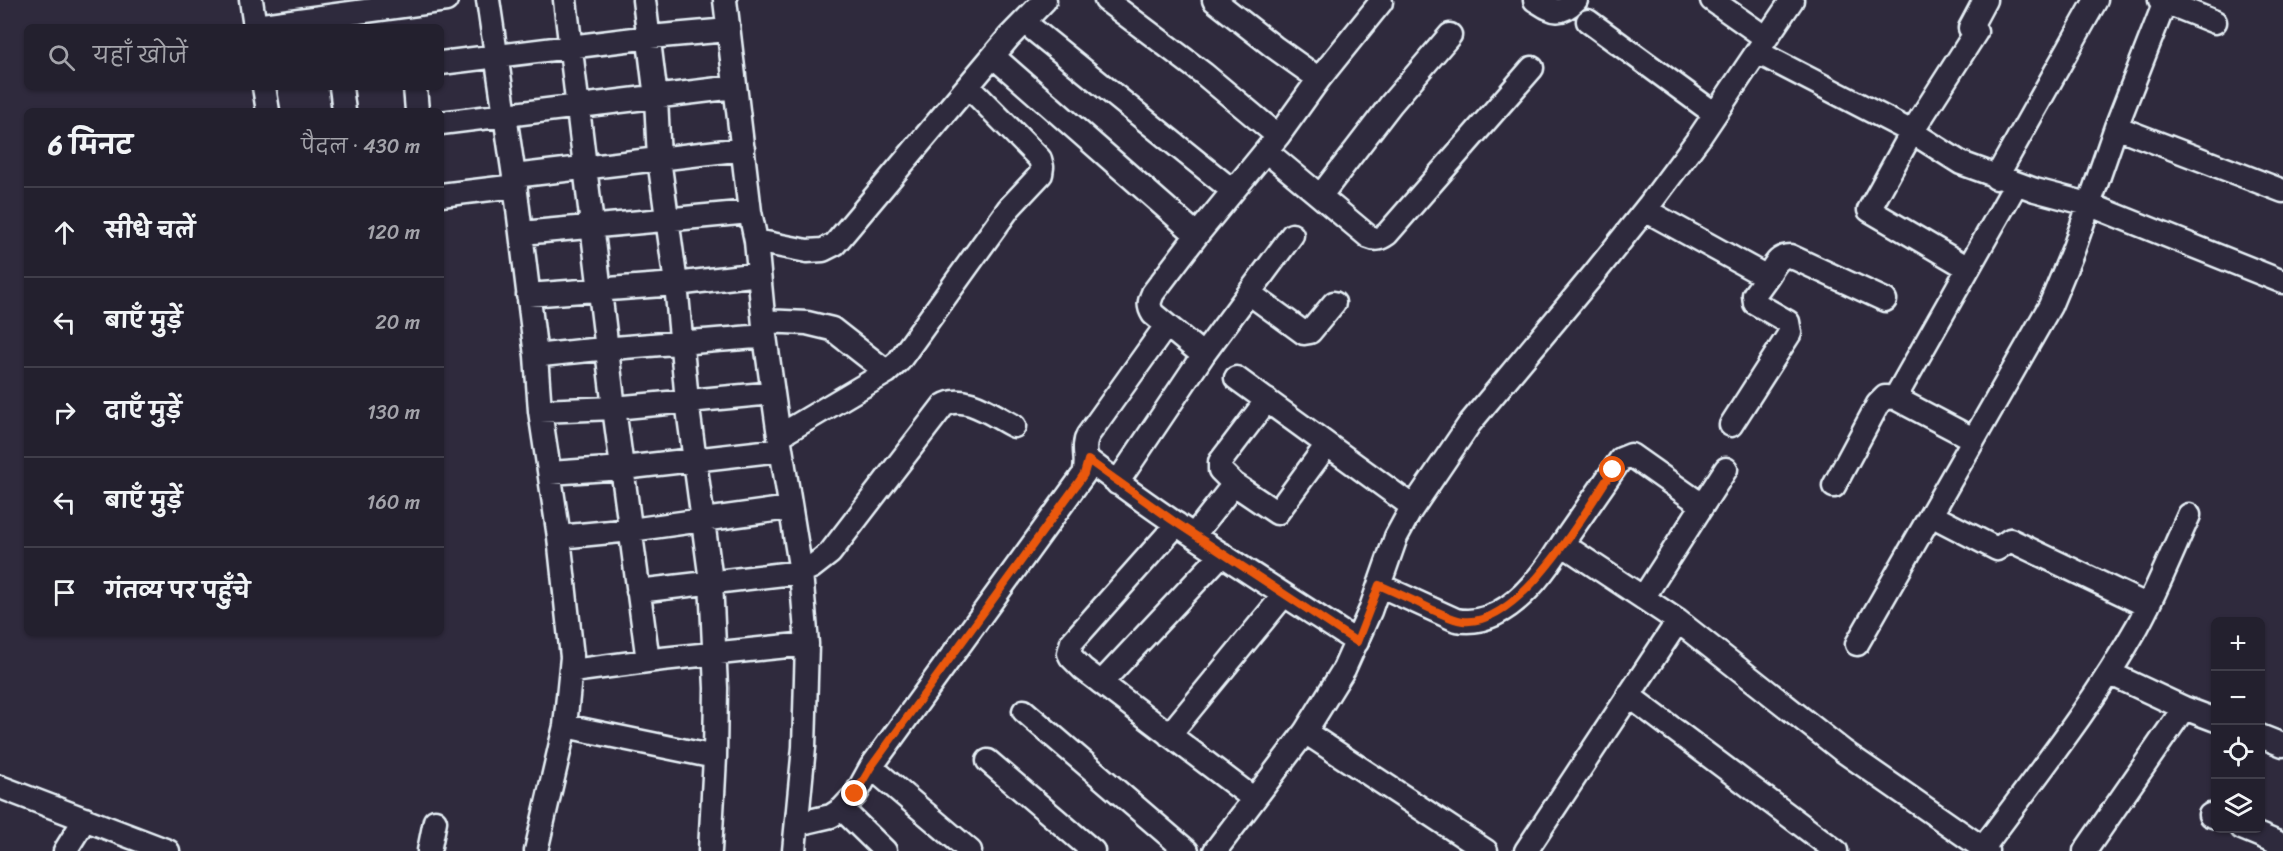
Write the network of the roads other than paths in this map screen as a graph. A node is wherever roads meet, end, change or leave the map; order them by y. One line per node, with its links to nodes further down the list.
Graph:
1 (251, 0): 23 (street)
2 (446, 0): 18 (street)
3 (488, 0): 30 (street)
4 (565, 0): 29 (street)
5 (644, 0): 27 (street)
6 (725, 0): 25 (street)
7 (1045, 0): 21 (street)
8 (1106, 0): 50 (street)
9 (1214, 0): 34 (street)
10 (1535, 0): 11 (street)
11 (1576, 0)
12 (1712, 0): 28 (street)
13 (1792, 0): 28 (street)
14 (1985, 0): 49 (street)
15 (2096, 0): 55 (street)
16 (2162, 1): 22 (street); 48 (street)
17 (1382, 2): 34 (street)
18 (407, 11): 19 (street)
19 (331, 14): 24 (street)
20 (1588, 21): 45 (street)
21 (1024, 22): 31 (street); 56 (street)
22 (2215, 22)
23 (255, 24)
24 (268, 24)
25 (728, 30): 27 (street); 36 (street)
26 (1450, 35): 59 (street)
27 (650, 37): 29 (street); 40 (street)
28 (1761, 45): 45 (street); 49 (street)
29 (569, 46): 30 (street); 41 (street)
30 (496, 56): 32 (street); 46 (street)
31 (993, 56): 35 (street); 66 (street)
32 (444, 63)
33 (1532, 68): 59 (street)
34 (1319, 79): 50 (street)
35 (968, 86): 68 (street); 85 (street)
36 (735, 87): 40 (street); 51 (street)
37 (264, 90): 42 (street)
38 (341, 90): 43 (street)
39 (415, 90): 44 (street)
40 (656, 98): 41 (street); 52 (street)
41 (577, 105): 46 (street); 53 (street)
42 (268, 108)
43 (344, 108)
44 (417, 108)
45 (1715, 114): 61 (street)
46 (506, 115): 47 (street); 54 (street)
47 (444, 123)
48 (2116, 127): 57 (street); 60 (street)
49 (1912, 132): 55 (street); 69 (street)
50 (1272, 143): 56 (street); 59 (street)
51 (743, 149): 52 (street); 62 (street)
52 (659, 159): 53 (street); 63 (street)
53 (585, 166): 54 (street); 64 (street)
54 (515, 181): 58 (street); 65 (street)
55 (2006, 181): 60 (street); 69 (street)
56 (1233, 191): 66 (street)
57 (2283, 191)
58 (444, 194)
59 (1321, 195)
60 (2088, 204): 72 (street); 95 (street)
61 (1645, 210): 71 (street); 107 (street)
62 (750, 212): 63 (street); 68 (street)
63 (667, 219): 64 (street); 73 (street)
64 (592, 226): 65 (street); 74 (street)
65 (522, 233): 76 (street)
66 (1197, 234): 79 (street)
67 (1292, 235): 75 (street)
68 (756, 241): 70 (street)
69 (1968, 268): 88 (street)
70 (759, 274): 73 (street); 80 (street)
71 (1767, 277): 77 (street); 93 (street)
72 (2283, 282)
73 (676, 284): 74 (street); 81 (street)
74 (601, 290): 76 (street); 82 (street)
75 (1249, 293): 78 (street); 83 (street)
76 (528, 296): 84 (street)
77 (1885, 300)
78 (1334, 303)
79 (1166, 326): 83 (street); 99 (street)
80 (765, 329): 81 (street); 85 (street); 87 (street)
81 (682, 344): 82 (street); 90 (street)
82 (608, 347): 84 (street); 91 (street)
83 (1203, 355): 103 (street)
84 (536, 356): 92 (street)
85 (887, 372): 96 (street)
86 (1236, 378): 89 (street)
87 (773, 393): 90 (street); 96 (street)
88 (1895, 398): 95 (street); 105 (street)
89 (1267, 400): 97 (street); 104 (street)
90 (687, 401): 91 (street); 98 (street)
91 (614, 408): 92 (street); 100 (street)
92 (540, 411): 102 (street)
93 (1731, 425)
94 (1014, 426): 117 (street)
95 (1974, 439): 109 (street)
96 (780, 443): 98 (street); 108 (street)
97 (1326, 446): 104 (street); 107 (street)
98 (695, 459): 100 (street); 111 (street)
99 (1088, 460): 103 (street); 144 (street)
100 (622, 468): 102 (street); 113 (street)
101 (1726, 469): 106 (street)
102 (550, 473): 114 (street)
103 (1117, 483): 112 (street)
104 (1234, 484): 112 (street)
105 (1834, 486)
106 (1702, 505): 115 (street); 122 (street)
107 (1413, 507): 119 (street)
108 (789, 508): 111 (street); 117 (street)
109 (1930, 515): 123 (street); 127 (street)
110 (2189, 515): 123 (street)
111 (702, 519): 113 (street); 118 (street)
112 (1186, 529): 116 (street); 132 (street)
113 (630, 530): 114 (street); 120 (street)
114 (559, 537): 130 (street)
115 (1562, 544): 119 (street); 122 (street)
116 (1222, 554): 121 (street); 132 (street)
117 (801, 572): 118 (street); 126 (street)
118 (711, 581): 120 (street); 128 (street)
119 (1379, 585): 125 (street)
120 (638, 591): 129 (street)
121 (1284, 595): 125 (street); 139 (street)
122 (1643, 598): 124 (street)
123 (2148, 606): 131 (street)
124 (1678, 621): 133 (street); 153 (street)
125 (1357, 642): 138 (street)
126 (807, 644): 128 (street); 150 (street)
127 (1857, 644)
128 (716, 653): 129 (street); 142 (street)
129 (648, 661): 130 (street)
130 (572, 671): 137 (street)
131 (2109, 673): 134 (street); 153 (street)
132 (1101, 683): 139 (street)
133 (1628, 695): 166 (street); 167 (street)
134 (2184, 708): 136 (street); 168 (street)
135 (1024, 711): 163 (street)
136 (2211, 718)
137 (565, 726): 142 (street); 157 (street)
138 (1305, 732): 146 (street); 165 (street)
139 (1169, 735): 146 (street)
140 (2265, 738): 141 (street)
141 (2283, 745)
142 (716, 757): 158 (street)
143 (988, 761): 162 (street)
144 (871, 767): 147 (street); 161 (street)
145 (0, 787): 148 (street)
146 (1254, 799): 164 (street)
147 (843, 809): 150 (street); 160 (street)
148 (85, 819): 154 (street); 155 (street)
149 (435, 821): 156 (street)
150 (797, 824): 159 (street)
151 (2254, 833): 152 (street)
152 (2283, 845)
153 (1985, 850)
154 (65, 851)
155 (168, 851)
156 (429, 851)
157 (536, 851)
158 (710, 851)
159 (794, 851)
160 (885, 851)
161 (970, 851)
162 (1093, 851)
163 (1187, 851)
164 (1215, 851)
165 (1486, 851)
166 (1526, 851)
167 (1836, 851)
168 (2085, 851)

